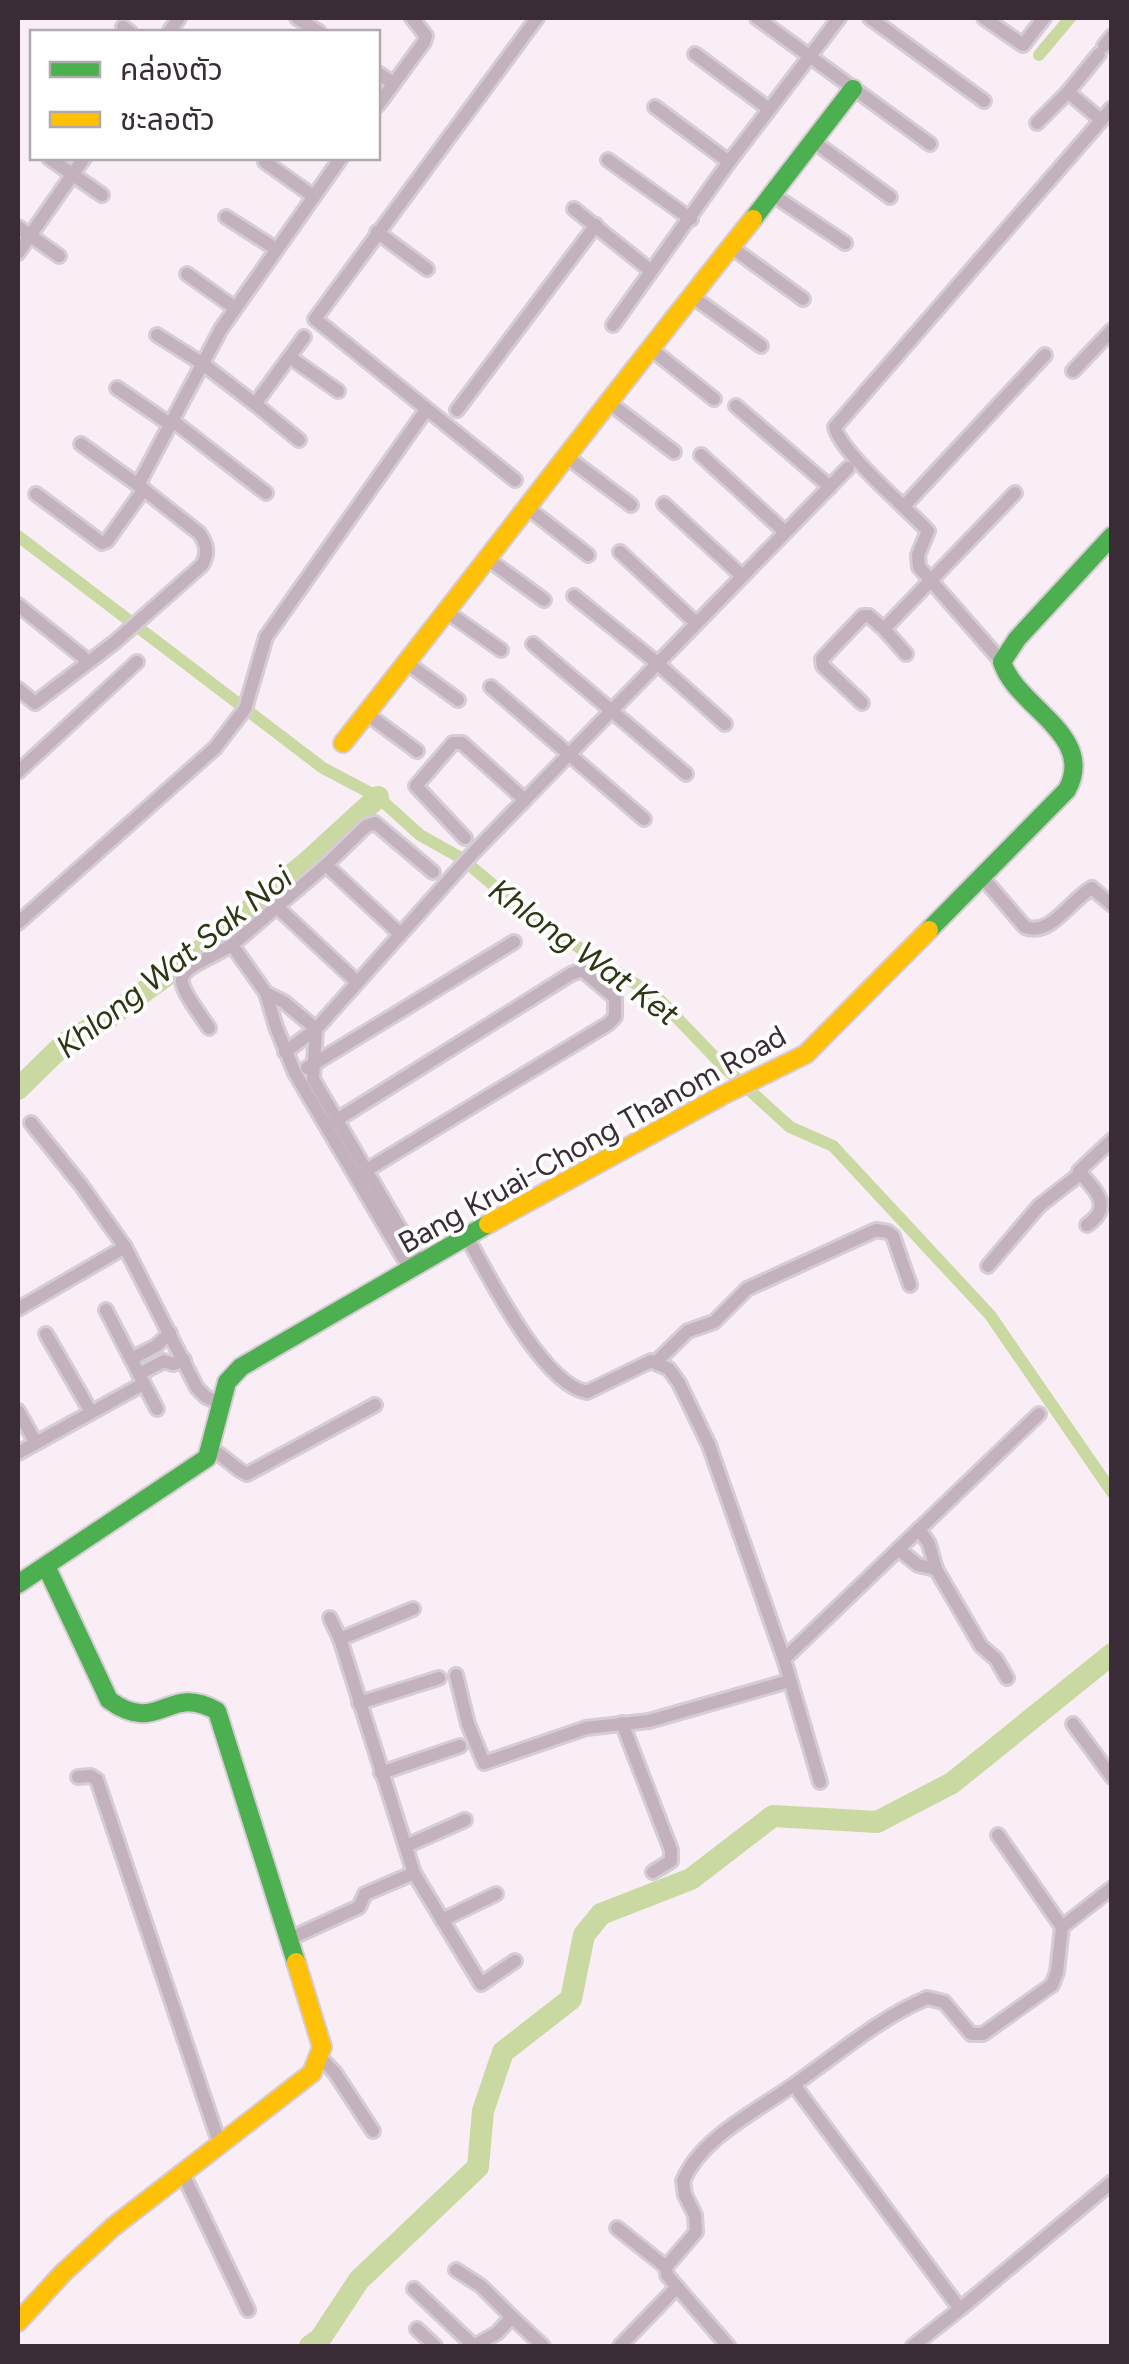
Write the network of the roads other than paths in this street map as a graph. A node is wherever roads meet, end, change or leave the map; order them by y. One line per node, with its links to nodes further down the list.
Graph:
1 (412, 18): 12 (street)
2 (537, 18): 40 (street)
3 (757, 18): 10 (street)
4 (838, 18): 10 (street)
5 (870, 18): 15 (street)
6 (984, 18): 7 (street)
7 (1044, 18)
8 (1105, 45): 14 (street)
9 (695, 54): 19 (street)
10 (809, 55): 13 (street); 19 (street)
11 (380, 74): 12 (street)
12 (393, 84): 16 (street)
13 (853, 89): 22 (street); 23 (street)
14 (1068, 92): 20 (street); 21 (street)
15 (984, 101)
16 (380, 102)
17 (655, 108): 29 (street)
18 (1112, 108): 20 (street)
19 (768, 109): 29 (street)
20 (1101, 120): 85 (street)
21 (1037, 123)
22 (813, 141): 32 (street); 34 (street)
23 (930, 144)
24 (53, 160): 30 (street)
25 (82, 160): 30 (street)
26 (339, 160): 33 (street)
27 (608, 160): 37 (street)
28 (265, 162): 33 (street)
29 (728, 162): 37 (street)
30 (72, 174): 31 (street); 39 (street)
31 (102, 195)
32 (773, 195): 41 (street); 42 (street)
33 (313, 196): 43 (street)
34 (890, 197)
35 (574, 209): 38 (street)
36 (226, 217): 43 (street)
37 (691, 219): 47 (street)
38 (596, 225): 47 (street); 69 (street)
39 (24, 231): 44 (street); 45 (street)
40 (377, 232): 46 (street); 68 (street)
41 (844, 243)
42 (731, 247): 49 (street); 50 (street)
43 (276, 249): 51 (street)
44 (18, 252)
45 (59, 256)
46 (427, 269)
47 (651, 270): 52 (street)
48 (187, 274): 51 (street)
49 (692, 296): 56 (street); 57 (street)
50 (803, 300)
51 (235, 308): 60 (street)
52 (614, 325)
53 (1112, 330): 61 (street)
54 (157, 335): 60 (street)
55 (304, 337): 59 (street)
56 (761, 346)
57 (651, 349): 64 (street); 65 (street)
58 (1046, 355): 85 (street)
59 (291, 358): 63 (street); 66 (street)
60 (203, 364): 66 (street); 70 (street)
61 (1073, 371)
62 (117, 388): 70 (street)
63 (338, 392)
64 (714, 399)
65 (608, 401): 73 (street); 75 (street)
66 (255, 404): 71 (street)
67 (736, 406): 79 (street)
68 (426, 410): 77 (street); 128 (street)
69 (457, 410)
70 (172, 423): 78 (street); 80 (street)
71 (299, 440)
72 (81, 444): 78 (street)
73 (674, 452)
74 (700, 456): 87 (street)
75 (567, 457): 83 (street); 86 (street)
76 (848, 468): 79 (street)
77 (516, 480)
78 (141, 487): 81 (street); 109 (street)
79 (830, 487): 87 (street)
80 (266, 492)
81 (36, 494)
82 (1015, 494): 93 (street)
83 (631, 504)
84 (664, 504): 92 (street)
85 (904, 505): 93 (street)
86 (529, 509): 90 (street); 91 (street)
87 (785, 532): 92 (street)
88 (1112, 536): 105 (street)
89 (620, 552): 98 (street)
90 (588, 555)
91 (489, 560): 95 (street); 97 (street)
92 (741, 576): 98 (street)
93 (932, 581): 99 (street); 105 (street)
94 (574, 596): 107 (street)
95 (544, 600)
96 (18, 605): 103 (street)
97 (447, 612): 101 (street); 106 (street)
98 (696, 623): 107 (street)
99 (884, 629): 102 (street); 111 (street)
100 (533, 644): 112 (street)
101 (500, 650)
102 (906, 654)
103 (83, 657)
104 (138, 662): 118 (street)
105 (1002, 662): 125 (street, Bang Kruai-Chong Thanom Road)
106 (407, 663): 110 (street); 113 (street)
107 (657, 663): 112 (street); 114 (street)
108 (492, 687): 117 (street)
109 (18, 689)
110 (458, 700)
111 (862, 703)
112 (609, 711): 117 (street); 119 (street)
113 (366, 714): 115 (street); 116 (street)
114 (725, 724)
115 (343, 743)
116 (417, 751)
117 (568, 754): 120 (street); 121 (street)
118 (18, 772)
119 (686, 774)
120 (525, 800): 122 (street); 129 (street)
121 (644, 818)
122 (465, 838)
123 (326, 865): 124 (street); 127 (street); 129 (street)
124 (432, 872)
125 (984, 878): 126 (street); 145 (street, Bang Kruai-Chong Thanom Road)
126 (1112, 905)
127 (277, 907): 131 (street); 132 (street)
128 (18, 923)
129 (399, 933): 132 (street)
130 (514, 942): 137 (street)
131 (232, 945): 133 (street); 134 (street)
132 (357, 982): 135 (street)
133 (266, 993): 135 (street); 136 (street)
134 (209, 1028)
135 (316, 1029): 136 (street); 137 (street)
136 (285, 1052): 138 (street)
137 (312, 1065): 138 (street); 140 (street)
138 (295, 1074): 140 (street)
139 (31, 1123): 146 (street)
140 (335, 1127): 143 (street); 143 (street)
141 (1112, 1140): 142 (street)
142 (1080, 1174): 144 (street); 148 (street)
143 (366, 1178): 147 (street)
144 (1087, 1225)
145 (467, 1236): 147 (street, Bang Kruai-Chong Thanom Road); 158 (street)
146 (125, 1247): 150 (street); 152 (street)
147 (415, 1266): 160 (street, Bang Kruai-Chong Thanom Road)
148 (988, 1266)
149 (910, 1285): 158 (street)
150 (18, 1309)
151 (106, 1310): 155 (street)
152 (170, 1333): 154 (street); 156 (street)
153 (46, 1334): 164 (street)
154 (156, 1346): 155 (street); 157 (street)
155 (131, 1359): 159 (street)
156 (184, 1360): 157 (street); 160 (street)
157 (164, 1361): 159 (street)
158 (656, 1362): 177 (street)
159 (141, 1379): 162 (street); 164 (street)
160 (220, 1402): 167 (street, Bang Kruai-Chong Thanom Road)
161 (375, 1405): 167 (street)
162 (157, 1409)
163 (18, 1411): 166 (street)
164 (90, 1412): 166 (street)
165 (1039, 1414): 169 (street)
166 (36, 1443): 168 (street)
167 (211, 1449): 171 (street)
168 (18, 1453)
169 (919, 1529): 170 (street); 172 (street)
170 (898, 1549): 172 (street); 177 (street)
171 (46, 1566): 173 (street); 199 (street)
172 (936, 1569): 180 (street)
173 (18, 1584)
174 (412, 1609): 176 (street)
175 (330, 1618): 176 (street)
176 (340, 1639): 182 (street)
177 (784, 1659): 181 (street)
178 (456, 1676): 183 (street)
179 (439, 1678): 182 (street)
180 (1007, 1678)
181 (788, 1681): 183 (street); 189 (street)
182 (358, 1702): 186 (street)
183 (622, 1723): 194 (street)
184 (1073, 1724): 188 (street)
185 (460, 1746): 186 (street)
186 (381, 1773): 192 (street)
187 (78, 1776): 204 (street)
188 (1112, 1777)
189 (820, 1782)
190 (465, 1820): 192 (street)
191 (998, 1834): 198 (street)
192 (406, 1846): 193 (street)
193 (414, 1872): 197 (street); 199 (street)
194 (653, 1872)
195 (1112, 1888): 198 (street)
196 (496, 1894): 197 (street)
197 (442, 1920): 200 (street)
198 (1062, 1927): 202 (street)
199 (289, 1939): 201 (street)
200 (515, 1962)
201 (321, 2058): 203 (street); 204 (street)
202 (794, 2085): 208 (street); 212 (street)
203 (373, 2131)
204 (219, 2142): 205 (street)
205 (182, 2172): 213 (street); 215 (street)
206 (1112, 2182): 212 (street)
207 (618, 2228): 208 (street)
208 (666, 2267): 210 (street)
209 (456, 2270): 214 (street)
210 (676, 2286): 220 (street); 221 (street)
211 (414, 2288): 218 (street)
212 (960, 2309): 222 (street)
213 (248, 2310)
214 (512, 2317): 218 (street); 219 (street)
215 (18, 2322)
216 (417, 2329): 217 (street)
217 (434, 2346)
218 (474, 2346)
219 (543, 2346)
220 (620, 2346)
221 (728, 2346)
222 (913, 2346)

